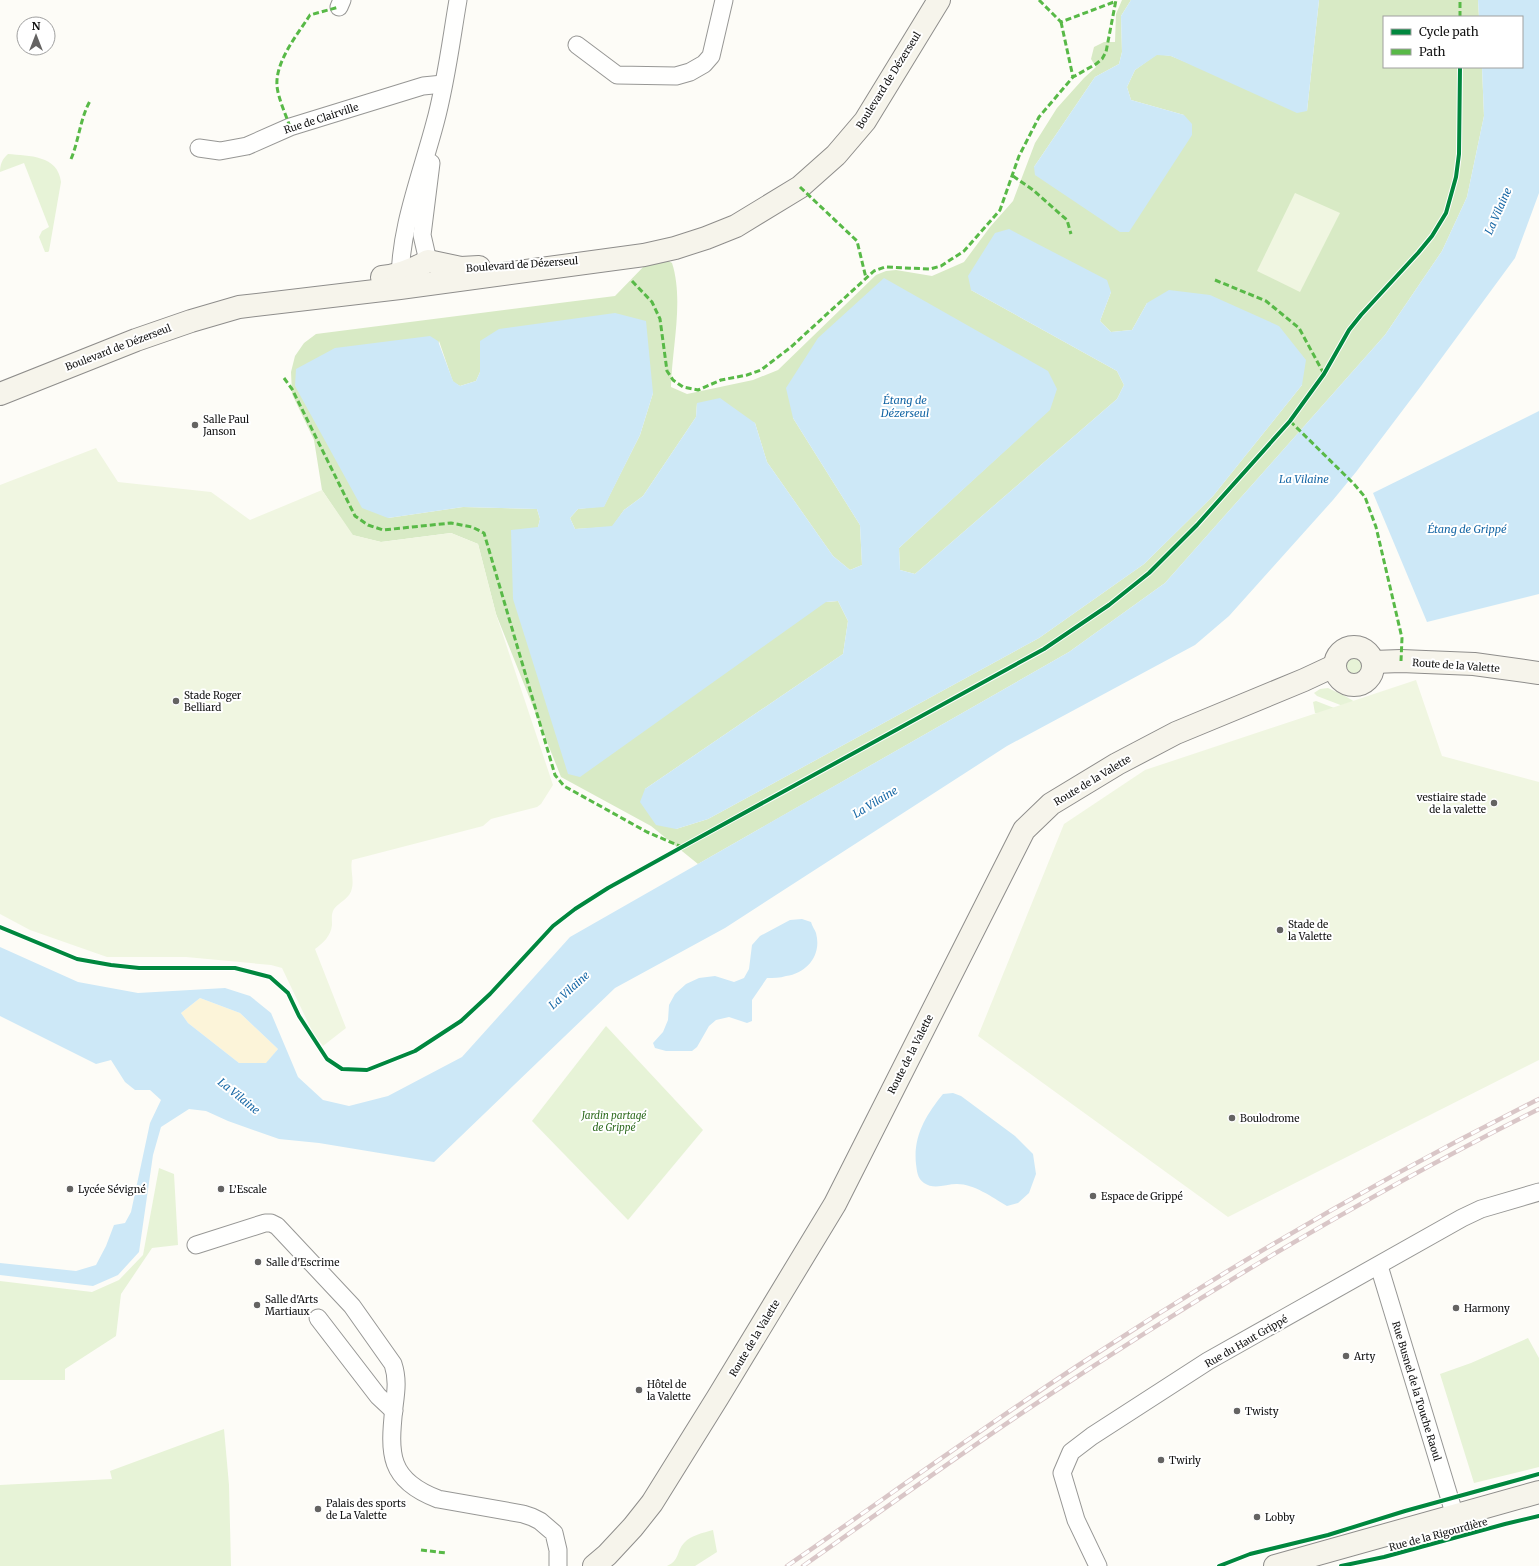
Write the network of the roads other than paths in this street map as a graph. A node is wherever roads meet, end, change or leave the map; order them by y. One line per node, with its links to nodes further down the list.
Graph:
1 (458, 0): 5 (street)
2 (724, 0): 4 (street)
3 (939, 0): 8 (street, Boulevard de Dézerseul)
4 (577, 45)
5 (444, 84): 6 (street); 7 (street, Rue de Clairville)
6 (436, 121): 9 (street); 10 (street)
7 (199, 148)
8 (644, 255): 9 (street, Boulevard de Dézerseul); 10 (street, Boulevard de Dézerseul)
9 (428, 261): 10 (street, Boulevard de Dézerseul)
10 (400, 281): 11 (street, Boulevard de Dézerseul)
11 (0, 394)
12 (1539, 673): 22 (street, Route de la Valette)
13 (1539, 1192): 15 (street, Rue du Haut Grippé)
14 (196, 1245): 17 (street)
15 (1379, 1266): 20 (street, Rue Busnel de la Touche Raoul); 23 (street, Rue du Haut Grippé)
16 (318, 1318): 17 (street)
17 (394, 1411): 21 (street)
18 (1539, 1492): 20 (street, Rue de la Rigourdière)
19 (1539, 1504): 25 (street, Rue de la Rigourdière)
20 (1455, 1516): 24 (street, Rue de la Rigourdière)
21 (558, 1566)
22 (594, 1566)
23 (1098, 1566)
24 (1275, 1566)
25 (1308, 1566)

